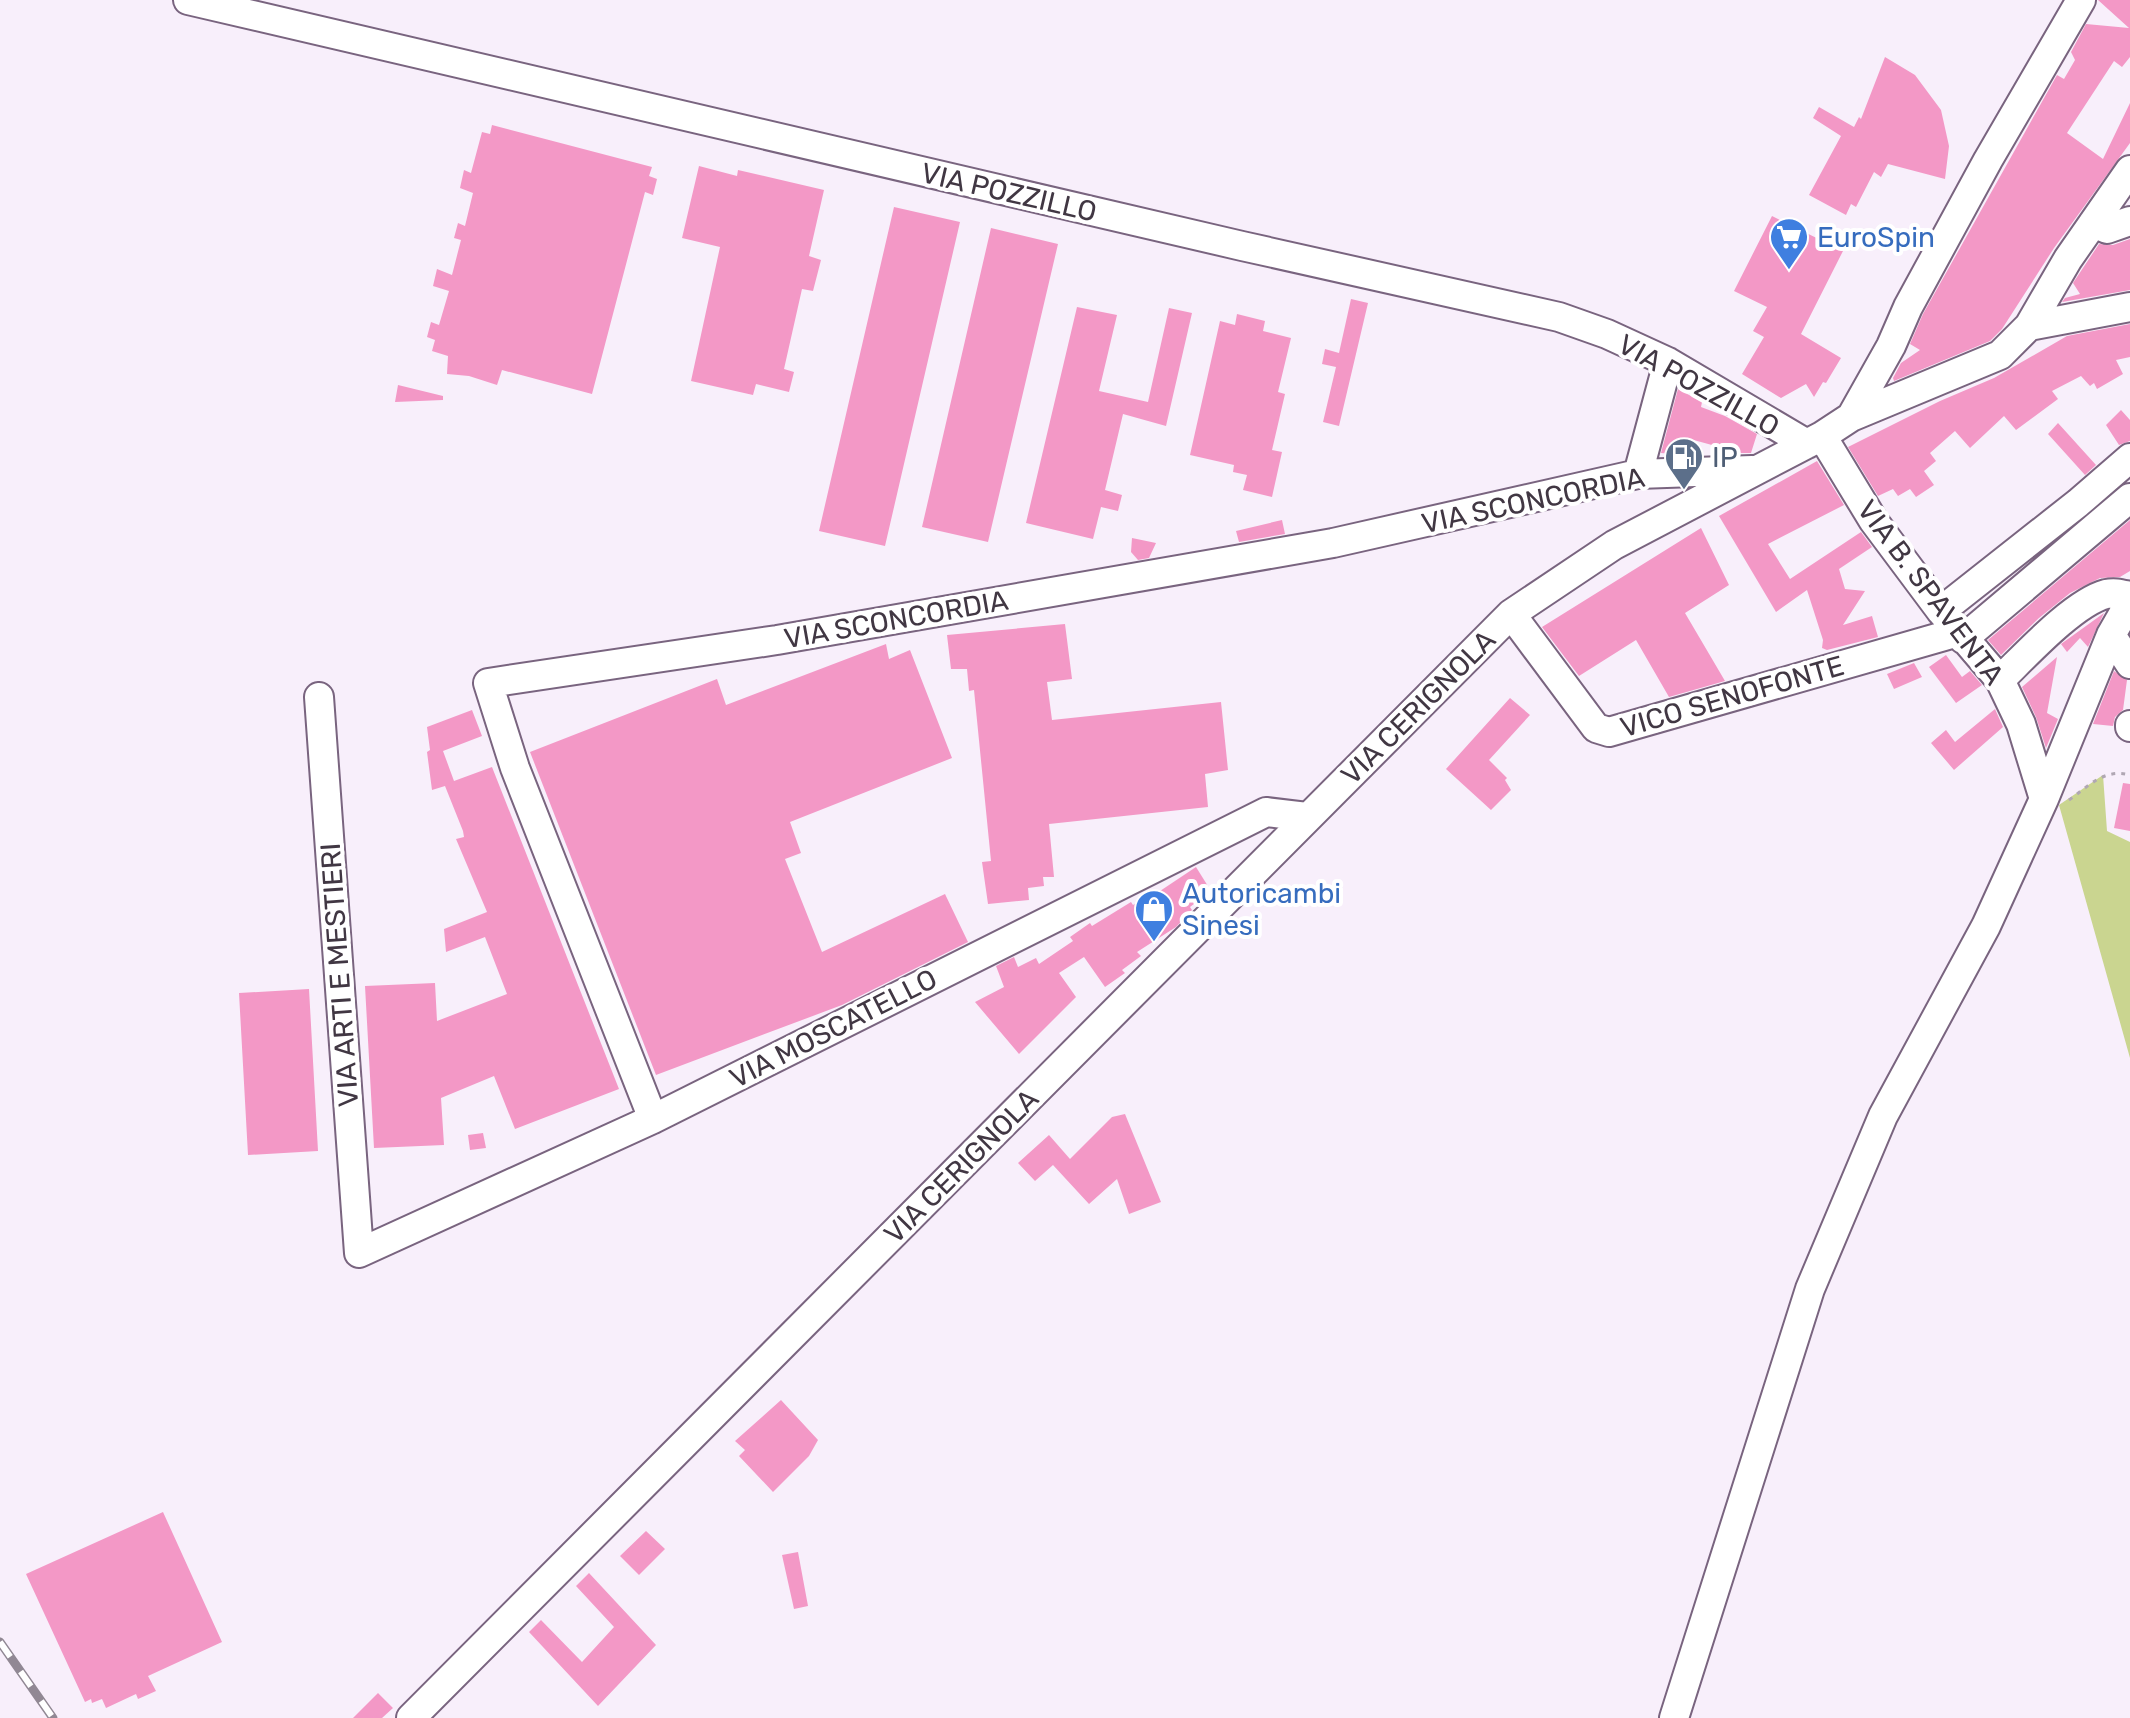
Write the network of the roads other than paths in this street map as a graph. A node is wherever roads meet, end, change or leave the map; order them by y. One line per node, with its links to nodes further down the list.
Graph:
1 (188, 0): 8 (street, VIA POZZILLO)
2 (2081, 0): 9 (street)
3 (2130, 170): 5 (street, VIA CERIGNOLA)
4 (2130, 221): 5 (street)
5 (2093, 223): 7 (street, VIA CERIGNOLA)
6 (2130, 307): 7 (street)
7 (2029, 326): 9 (street, VIA CERIGNOLA)
8 (1668, 362): 10 (street, VIA POZZILLO); 13 (street)
9 (1851, 417): 10 (street, VIA CERIGNOLA)
10 (1814, 440): 12 (street, VIA CERIGNOLA); 17 (street, VIA B. SPAVENTA)
11 (2130, 458): 17 (street)
12 (1760, 469): 13 (street, VIA SCONCORDIA); 16 (street, VIA CERIGNOLA)
13 (1638, 474): 24 (street, VIA SCONCORDIA)
14 (2130, 498): 17 (street)
15 (2130, 599): 18 (street); 20 (street)
16 (1511, 614): 17 (street, VICO SENOFONTE); 23 (street, VIA CERIGNOLA)
17 (1954, 627): 20 (street, VIA B. SPAVENTA)
18 (2111, 635): 19 (street); 22 (street)
19 (2130, 664)
20 (2000, 680): 22 (street, VIA B. SPAVENTA)
21 (319, 697): 25 (street, VIA ARTI E MESTIERI)
22 (2044, 799): 27 (street)
23 (1307, 817): 24 (street, VIA MOSCATELLO); 26 (street, VIA CERIGNOLA)
24 (653, 1119): 25 (street, VIA MOSCATELLO)
25 (359, 1253)
26 (411, 1718)
27 (1674, 1718)

